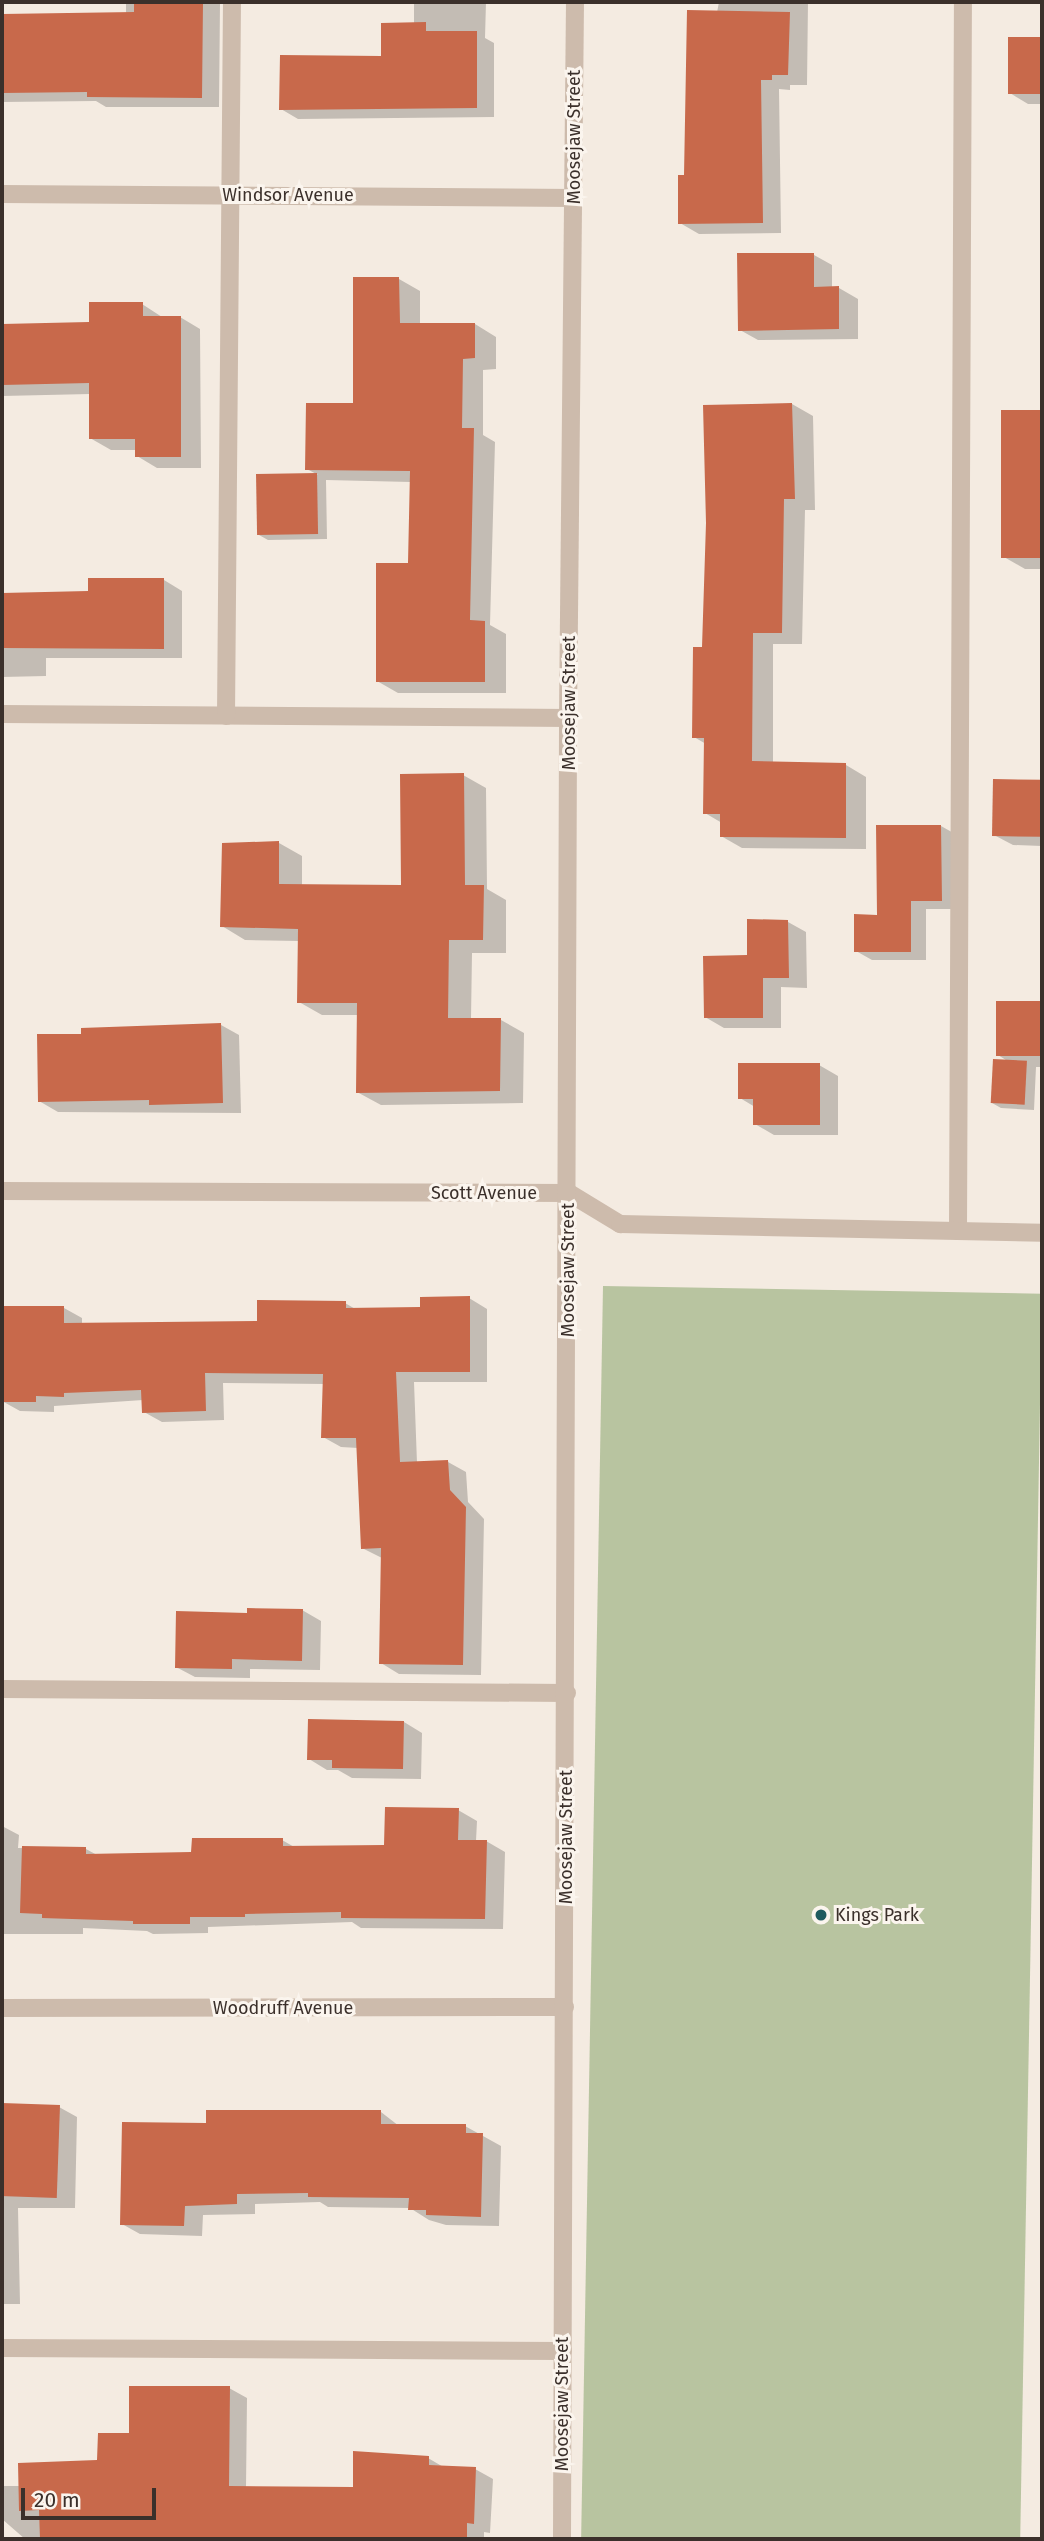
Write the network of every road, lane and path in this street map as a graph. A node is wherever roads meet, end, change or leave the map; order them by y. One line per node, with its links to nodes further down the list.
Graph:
1 (232, 2): 5 (street)
2 (575, 2): 6 (street, Moosejaw Street)
3 (963, 2): 12 (street)
4 (2, 194): 5 (street, Windsor Avenue)
5 (230, 195): 6 (street, Windsor Avenue); 8 (street)
6 (574, 198): 9 (street, Moosejaw Street)
7 (2, 714): 8 (street)
8 (226, 716): 9 (street)
9 (568, 718): 11 (street, Moosejaw Street)
10 (2, 1191): 11 (street, Scott Avenue)
11 (569, 1193): 12 (street); 15 (street, Moosejaw Street)
12 (958, 1231): 13 (street)
13 (1042, 1233)
14 (2, 1689): 15 (street)
15 (567, 1693): 16 (street, Moosejaw Street)
16 (565, 2007): 17 (street, Woodruff Avenue); 19 (street, Moosejaw Street)
17 (2, 2008)
18 (2, 2348): 19 (street)
19 (563, 2351): 20 (street, Moosejaw Street)
20 (562, 2539)

